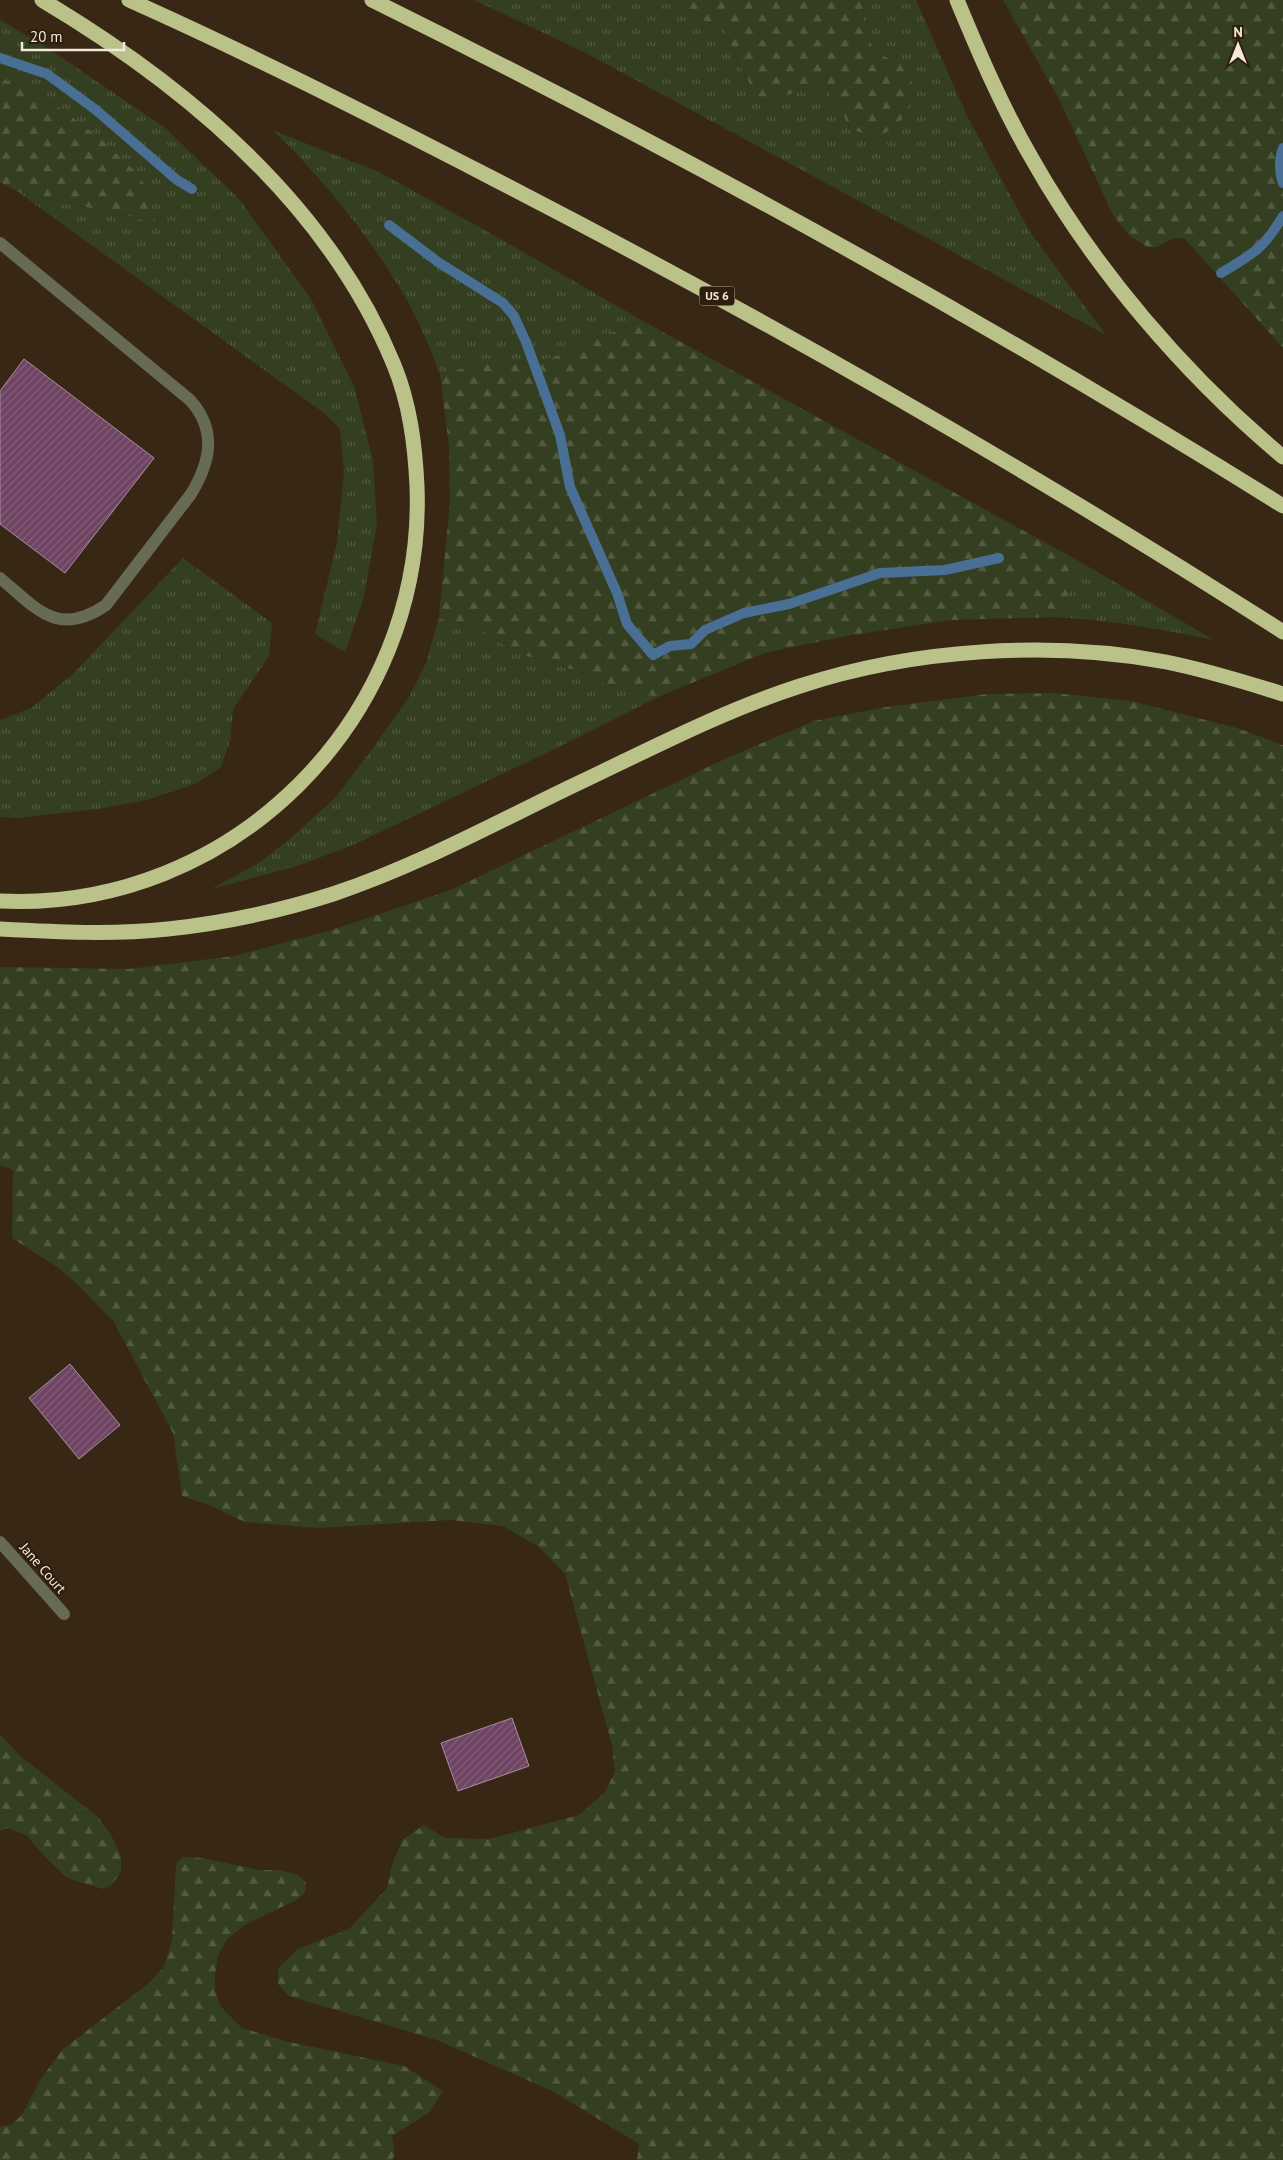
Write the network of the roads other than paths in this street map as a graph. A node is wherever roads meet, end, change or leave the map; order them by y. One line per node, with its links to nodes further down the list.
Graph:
1 (42, 0): 11 (highway)
2 (129, 0): 9 (highway, US 6)
3 (372, 0): 7 (highway)
4 (957, 0): 6 (highway)
5 (2, 250): 8 (street)
6 (1283, 457)
7 (1283, 506)
8 (0, 578)
9 (1283, 632)
10 (1283, 694): 12 (highway)
11 (0, 901)
12 (0, 929)
13 (0, 1542): 14 (street, Jane Court)
14 (64, 1614)

